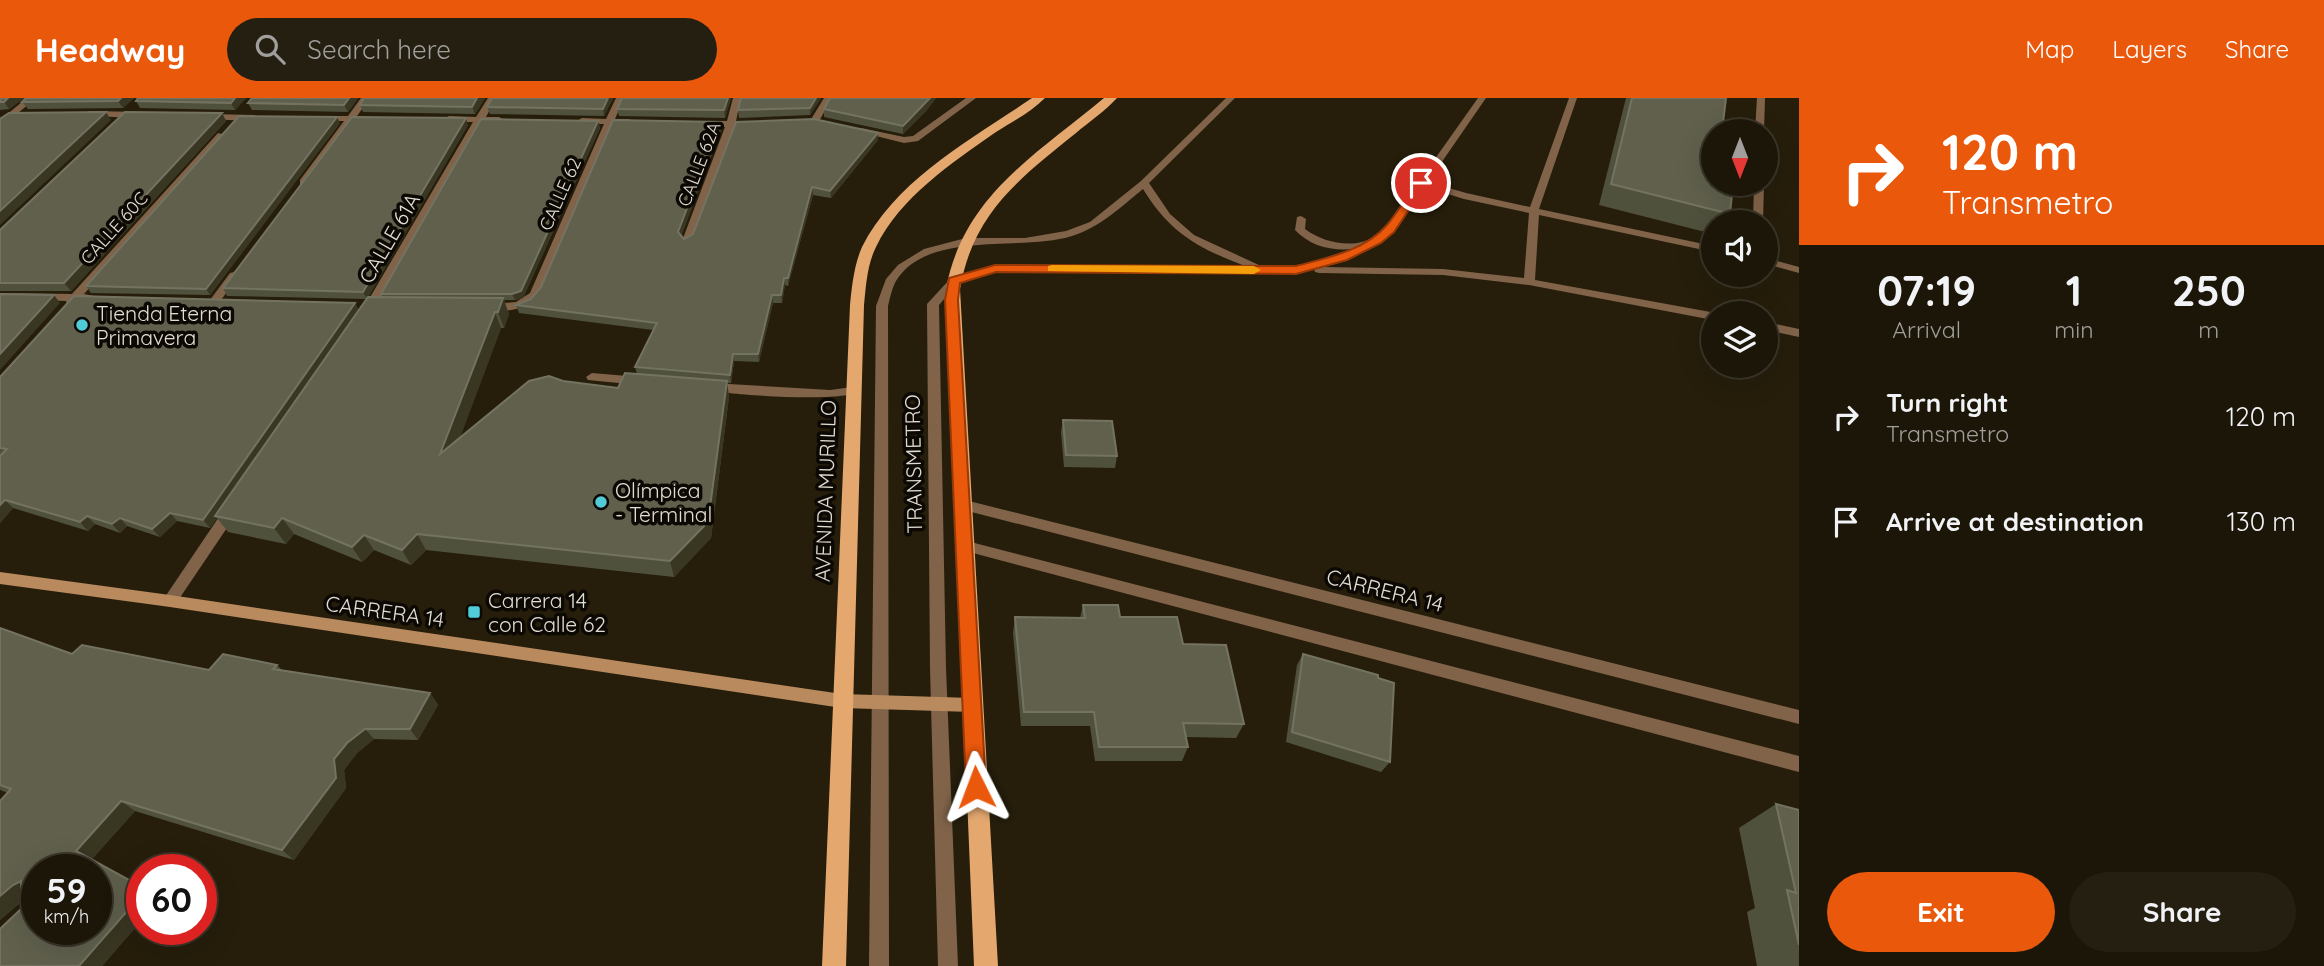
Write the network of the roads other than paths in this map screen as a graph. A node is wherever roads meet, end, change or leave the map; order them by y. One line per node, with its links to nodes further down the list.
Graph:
1 (32, 98): 19 (street)
2 (366, 98): 26 (street)
3 (492, 98): 30 (street, CALLE 61A)
4 (620, 98): 34 (street, CALLE 62)
5 (737, 98): 40 (street, CALLE 62A)
6 (828, 98): 33 (street)
7 (972, 98): 43 (street)
8 (1039, 98): 75 (main road, AVENIDA MURILLO)
9 (1111, 98): 50 (main road)
10 (1230, 98): 44 (street, TRANSMETRO)
11 (1482, 98): 45 (street)
12 (1573, 98): 47 (street)
13 (1761, 98): 29 (street)
14 (135, 106): 17 (street)
15 (246, 108): 23 (street, CALLE 60C)
16 (76, 114): 17 (street)
17 (126, 114): 21 (street); 37 (street)
18 (0, 115): 19 (street)
19 (13, 115): 20 (street); 42 (street)
20 (26, 115)
21 (154, 115)
22 (196, 116): 23 (street)
23 (237, 118): 24 (street); 61 (street, CALLE 60C)
24 (262, 118)
25 (313, 118): 26 (street)
26 (350, 119): 27 (street); 46 (street)
27 (376, 119)
28 (441, 119): 30 (street)
29 (1760, 119)
30 (479, 120): 31 (street); 68 (street, CALLE 61A)
31 (506, 120)
32 (572, 121): 34 (street)
33 (815, 121): 36 (street); 41 (street)
34 (611, 122): 35 (street); 66 (street, CALLE 62)
35 (638, 122)
36 (803, 122)
37 (117, 123)
38 (767, 123): 40 (street)
39 (691, 124): 40 (street)
40 (731, 124): 49 (street, CALLE 62A)
41 (828, 124)
42 (0, 125)
43 (853, 129)
44 (1144, 183): 50 (street, TRANSMETRO); 55 (street)
45 (1421, 183): 47 (street); 51 (street)
46 (294, 194)
47 (1534, 210): 52 (street); 59 (street)
48 (1301, 219): 51 (street)
49 (687, 241)
50 (966, 241): 58 (main road); 82 (street, TRANSMETRO)
51 (1377, 241): 56 (street)
52 (1701, 246)
53 (1778, 264): 57 (street)
54 (238, 269): 64 (street)
55 (1263, 270): 56 (street); 58 (street)
56 (1296, 270): 59 (street)
57 (1799, 270)
58 (954, 281): 77 (main road); 83 (street, TRANSMETRO)
59 (1529, 282): 69 (street)
60 (0, 296): 61 (street)
61 (75, 298): 62 (street); 67 (street, CALLE 60C)
62 (103, 299)
63 (200, 301): 64 (street)
64 (214, 302): 65 (street)
65 (227, 302)
66 (477, 307)
67 (66, 308)
68 (370, 309)
69 (1701, 314)
70 (1778, 329): 71 (street)
71 (1799, 333)
72 (592, 377): 73 (street)
73 (657, 382)
74 (696, 386): 75 (street)
75 (853, 391): 81 (main road, AVENIDA MURILLO)
76 (240, 499): 80 (street)
77 (961, 504): 78 (main road); 85 (street, CARRERA 14)
78 (963, 545): 84 (main road); 86 (street)
79 (0, 578): 80 (main road, CARRERA 14)
80 (170, 601): 81 (main road, CARRERA 14)
81 (842, 701): 82 (main road, CARRERA 14); 87 (main road, AVENIDA MURILLO)
82 (881, 702): 83 (main road, CARRERA 14); 88 (street, TRANSMETRO)
83 (939, 703): 84 (main road, CARRERA 14); 89 (street, TRANSMETRO)
84 (972, 705): 90 (main road)
85 (1799, 717)
86 (1799, 764)
87 (834, 966)
88 (879, 966)
89 (948, 966)
90 (986, 966)

